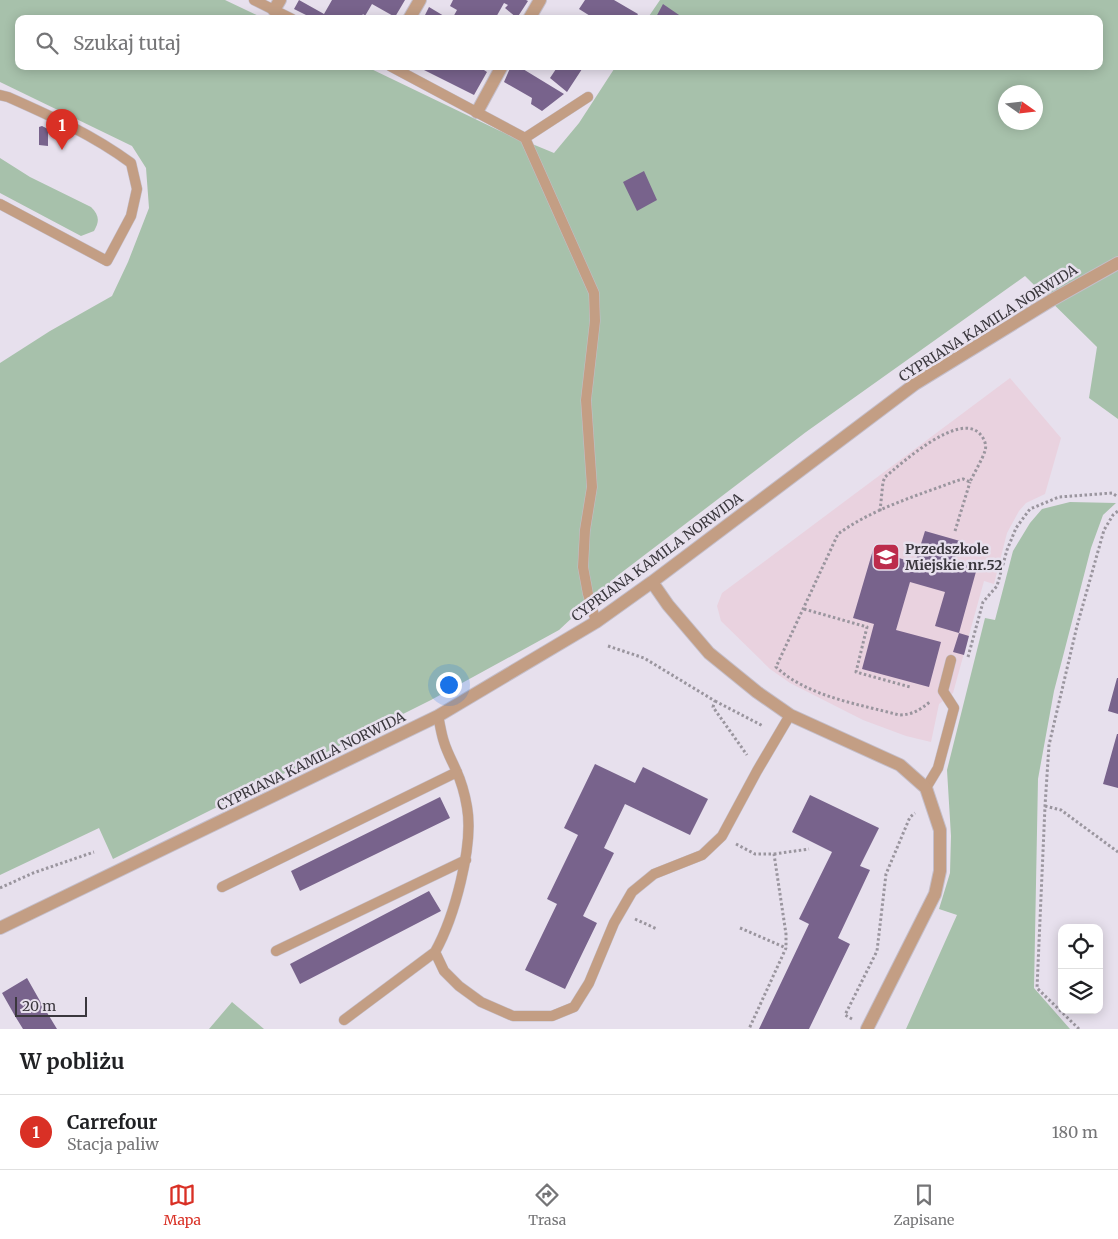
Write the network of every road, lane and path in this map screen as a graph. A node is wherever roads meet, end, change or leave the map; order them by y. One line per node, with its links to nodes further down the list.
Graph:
1 (254, 0): 4 (lane)
2 (420, 0): 6 (street)
3 (540, 0): 7 (street)
4 (277, 5): 5 (lane)
5 (288, 15)
6 (411, 15)
7 (531, 15)
8 (397, 70): 12 (lane)
9 (500, 70): 12 (street)
10 (0, 95): 14 (lane)
11 (588, 97): 13 (lane)
12 (476, 112): 13 (lane)
13 (525, 138): 23 (lane)
14 (0, 204)
15 (1118, 263): 21 (street, CYPRIANA KAMILA NORWIDA)
16 (970, 482): 18 (path); 18 (path); 20 (path)
17 (1118, 497): 26 (path)
18 (880, 511): 22 (path)
19 (1118, 511): 37 (path)
20 (955, 531)
21 (652, 582): 23 (street, CYPRIANA KAMILA NORWIDA); 30 (street)
22 (804, 609): 27 (path); 28 (path)
23 (596, 622): 31 (street, CYPRIANA KAMILA NORWIDA)
24 (608, 646): 29 (path)
25 (951, 660): 28 (lane)
26 (966, 664)
27 (910, 687)
28 (943, 691): 35 (lane)
29 (715, 701): 32 (path); 33 (path)
30 (790, 715): 32 (lane); 35 (street)
31 (438, 716): 34 (lane); 47 (street, CYPRIANA KAMILA NORWIDA)
32 (781, 731): 33 (lane)
33 (757, 771): 46 (lane)
34 (457, 772): 43 (lane); 44 (lane)
35 (926, 788): 54 (street)
36 (913, 805): 54 (path)
37 (1044, 806): 40 (path); 56 (path)
38 (809, 849): 42 (path)
39 (94, 852): 45 (path)
40 (1118, 852)
41 (755, 854): 42 (path)
42 (774, 854): 50 (path)
43 (466, 860): 51 (lane); 52 (lane)
44 (222, 887)
45 (0, 888)
46 (620, 912): 49 (path); 52 (lane)
47 (0, 928)
48 (740, 928): 50 (path)
49 (657, 929)
50 (786, 948): 55 (path)
51 (276, 952)
52 (435, 952): 53 (lane)
53 (344, 1020)
54 (868, 1028)
55 (749, 1029)
56 (1079, 1029)

